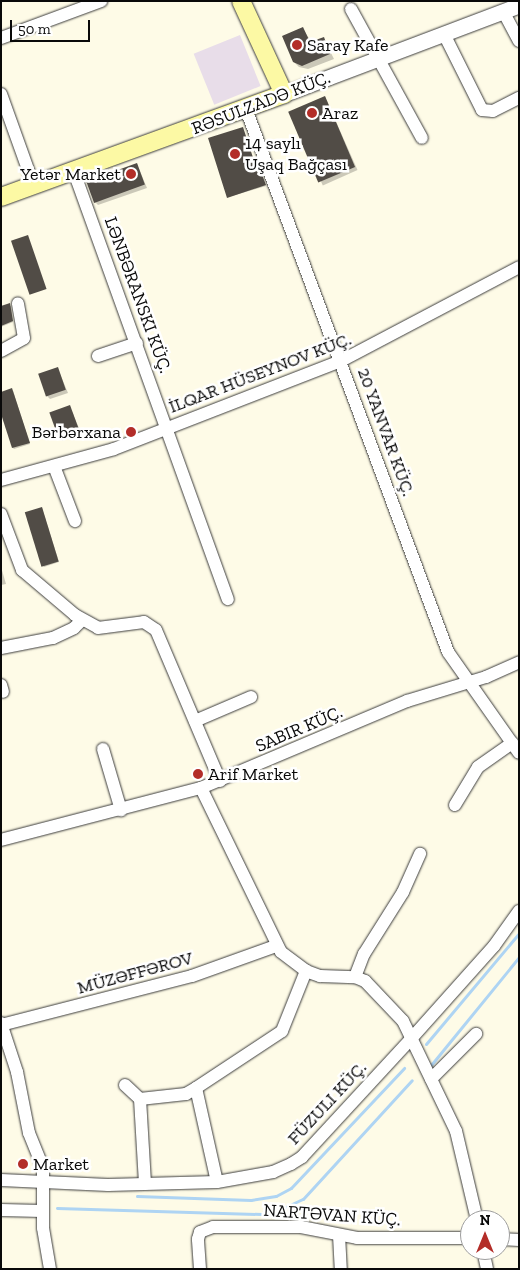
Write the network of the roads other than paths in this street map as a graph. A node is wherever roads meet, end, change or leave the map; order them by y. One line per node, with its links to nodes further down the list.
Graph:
1 (101, 1): 7 (street)
2 (241, 1): 11 (main road)
3 (519, 4): 5 (street, RƏSULZADƏ KÜÇ.)
4 (351, 9): 9 (street)
5 (503, 11): 6 (street, RƏSULZADƏ KÜÇ.); 8 (street)
6 (444, 34): 9 (street, RƏSULZADƏ KÜÇ.); 12 (street)
7 (1, 38)
8 (519, 41)
9 (378, 59): 11 (street, RƏSULZADƏ KÜÇ.); 14 (street)
10 (1, 94): 16 (street)
11 (284, 94): 13 (main road, RƏSULZADƏ KÜÇ.)
12 (519, 98)
13 (246, 109): 15 (main road, RƏSULZADƏ KÜÇ.); 23 (street, 20 YANVAR KÜÇ.)
14 (422, 138)
15 (74, 172): 16 (main road, RƏSULZADƏ KÜÇ.); 20 (street, LƏNBƏRANSKI KÜÇ.)
16 (34, 186): 17 (main road, RƏSULZADƏ KÜÇ.)
17 (1, 197)
18 (519, 267): 23 (street, İLQAR HÜSEYNOV KÜÇ.)
19 (18, 304): 21 (street)
20 (137, 343): 22 (street); 24 (street, LƏNBƏRANSKI KÜÇ.)
21 (1, 351)
22 (98, 356)
23 (341, 361): 24 (street, İLQAR HÜSEYNOV KÜÇ.); 34 (street, 20 YANVAR KÜÇ.)
24 (167, 428): 25 (street, İLQAR HÜSEYNOV KÜÇ.); 30 (street, LƏNBƏRANSKI KÜÇ.)
25 (54, 466): 26 (street, İLQAR HÜSEYNOV KÜÇ.); 28 (street)
26 (1, 480)
27 (1, 514): 29 (street)
28 (75, 521)
29 (5, 541): 31 (street)
30 (228, 599)
31 (82, 620): 32 (street); 36 (street)
32 (1, 648)
33 (519, 662): 34 (street, SABIR KÜÇ.)
34 (467, 682): 37 (street, 20 YANVAR KÜÇ.); 39 (street, SABIR KÜÇ.)
35 (251, 697): 36 (street)
36 (195, 722): 39 (street)
37 (515, 748): 41 (street)
38 (103, 749): 42 (street)
39 (220, 781): 40 (street, SABIR KÜÇ.)
40 (201, 788): 42 (street, SABIR KÜÇ.); 46 (street)
41 (454, 805)
42 (121, 810): 43 (street, SABIR KÜÇ.)
43 (1, 840)
44 (420, 854): 48 (street)
45 (519, 911): 51 (street, FÜZULI KÜÇ.)
46 (276, 946): 47 (street); 49 (street, MÜZƏFFƏROV)
47 (306, 971): 48 (street); 54 (street)
48 (356, 977): 51 (street)
49 (1, 1025): 57 (street)
50 (476, 1034): 52 (street)
51 (410, 1040): 52 (street); 58 (street, FÜZULI KÜÇ.)
52 (431, 1079): 61 (street)
53 (125, 1086): 55 (street)
54 (196, 1088): 55 (street); 58 (street)
55 (140, 1099): 59 (street)
56 (1, 1180): 57 (street, FÜZULI KÜÇ.)
57 (44, 1182): 59 (street, FÜZULI KÜÇ.); 62 (street)
58 (217, 1182): 59 (street, FÜZULI KÜÇ.)
59 (145, 1184)
60 (1, 1210): 62 (street)
61 (475, 1210)
62 (42, 1211): 65 (street)
63 (339, 1235): 64 (street, NARTƏVAN KÜÇ.); 66 (street, NARTƏVAN KÜÇ.); 67 (street)
64 (460, 1238)
65 (50, 1269)
66 (200, 1269)
67 (341, 1269)

